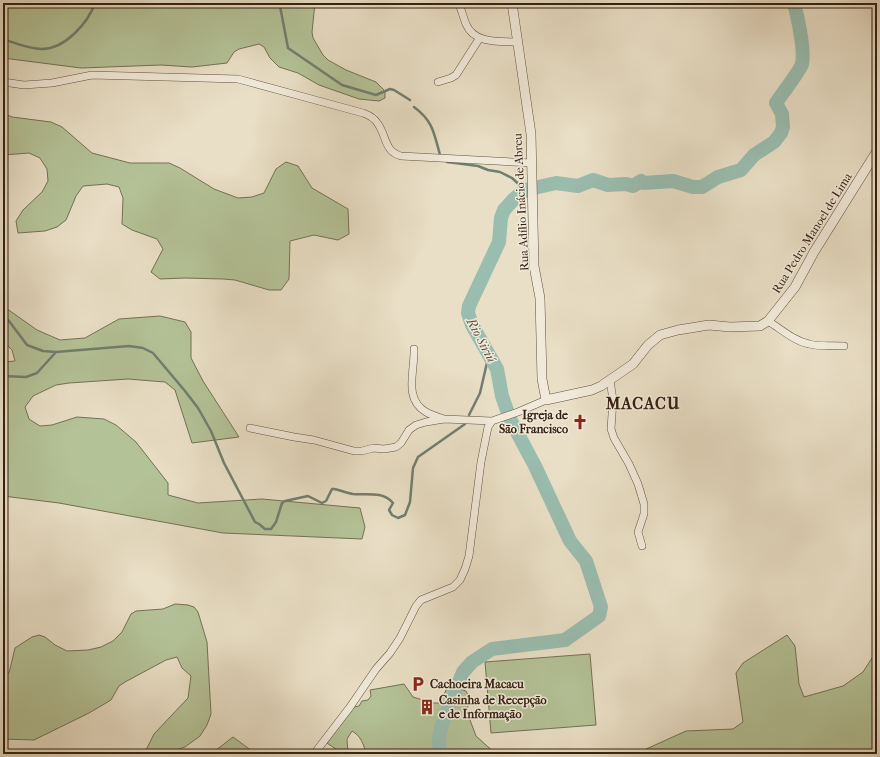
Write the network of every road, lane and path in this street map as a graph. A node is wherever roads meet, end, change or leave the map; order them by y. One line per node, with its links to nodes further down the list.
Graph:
1 (458, 3): 3 (street)
2 (512, 3): 4 (street, Rua Adílio Inácio de Abreu)
3 (479, 39): 4 (street); 6 (street)
4 (517, 42): 8 (street, Rua Adílio Inácio de Abreu)
5 (3, 82): 8 (street)
6 (438, 82)
7 (877, 151): 9 (street, Rua Pedro Manoel de Lima)
8 (532, 163): 13 (street, Rua Adílio Inácio de Abreu)
9 (768, 321): 10 (street); 12 (street)
10 (844, 346)
11 (414, 349): 14 (street)
12 (610, 380): 13 (street); 17 (street)
13 (546, 400): 15 (street)
14 (444, 419): 15 (street); 16 (street)
15 (492, 421): 18 (street)
16 (250, 428)
17 (642, 546)
18 (314, 754)

